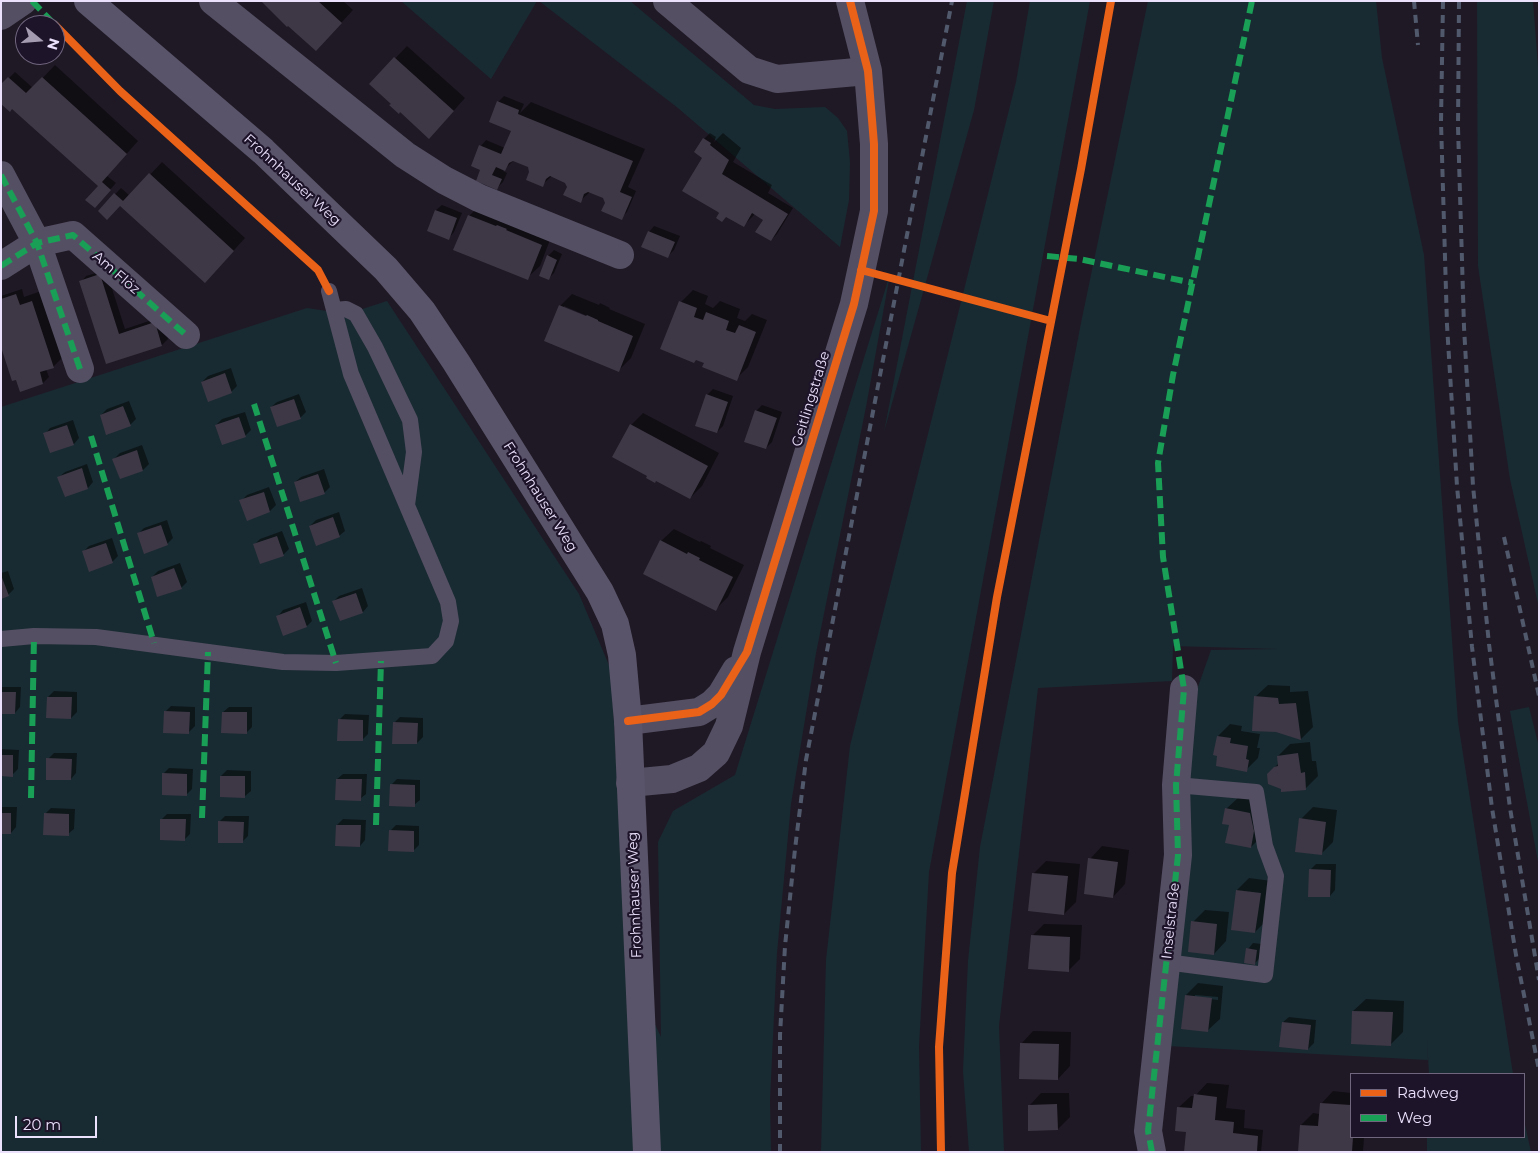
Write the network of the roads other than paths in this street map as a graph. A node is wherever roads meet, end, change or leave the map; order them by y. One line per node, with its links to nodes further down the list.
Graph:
1 (23, 1): 6 (street)
2 (88, 1): 20 (main road, Frohnhauser Weg)
3 (213, 1): 10 (street)
4 (667, 1): 7 (street)
5 (850, 1): 7 (street, Geitlingstraße)
6 (1, 16)
7 (868, 72): 18 (street, Geitlingstraße)
8 (1, 176): 9 (street)
9 (37, 243): 11 (street, Am Flöz); 14 (street, Am Flöz); 15 (street)
10 (620, 255)
11 (1, 266)
12 (329, 292): 13 (lane)
13 (334, 310): 16 (lane); 16 (lane)
14 (186, 335)
15 (80, 369)
16 (407, 507): 17 (lane)
17 (1, 639)
18 (747, 652): 20 (street, Geitlingstraße); 21 (street, Geitlingstraße)
19 (1184, 689): 22 (street, Inselstraße)
20 (628, 720): 21 (main road, Frohnhauser Weg)
21 (630, 783): 24 (main road, Frohnhauser Weg)
22 (1176, 785): 23 (street, Inselstraße); 23 (lane)
23 (1166, 962): 25 (street, Inselstraße)
24 (647, 1152)
25 (1152, 1152)

